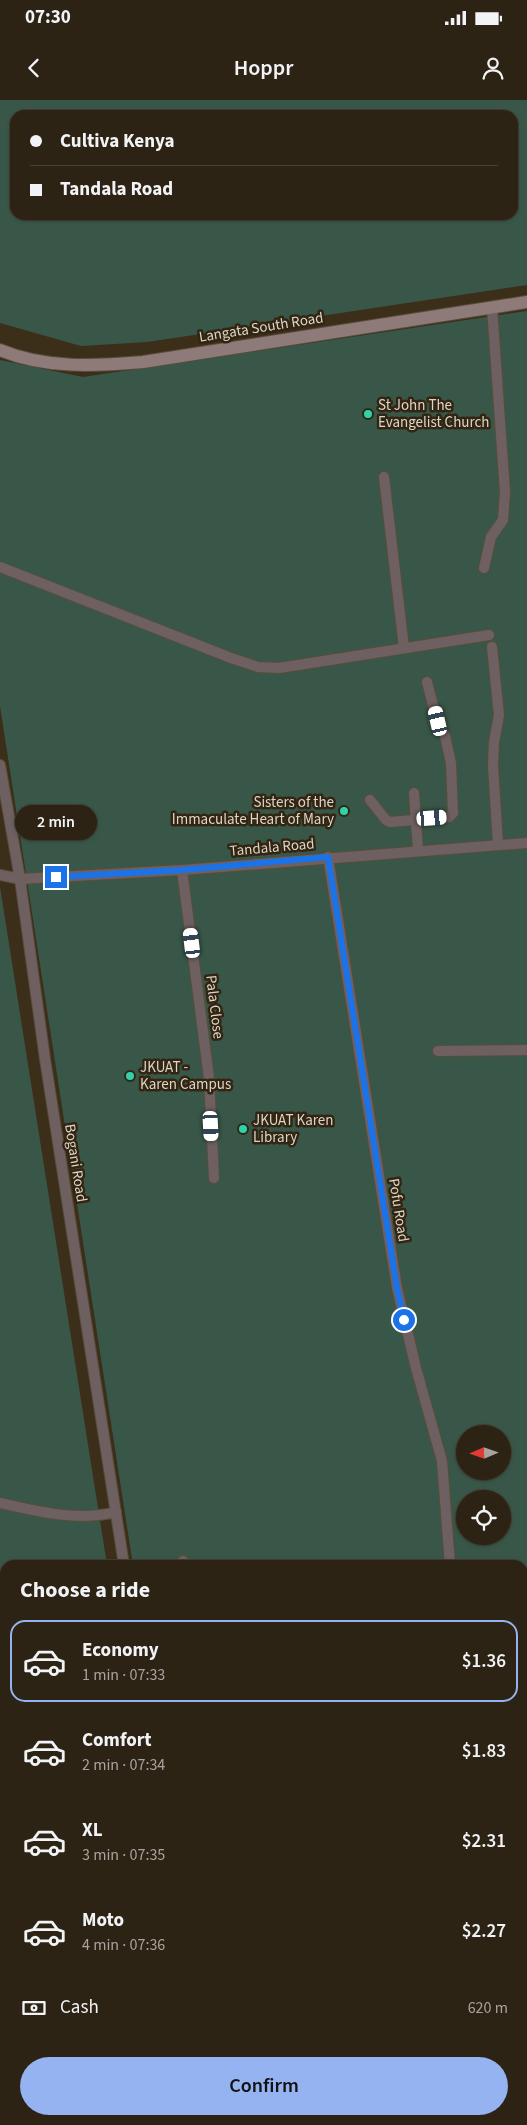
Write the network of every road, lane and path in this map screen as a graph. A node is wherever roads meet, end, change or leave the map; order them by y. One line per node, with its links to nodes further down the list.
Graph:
1 (527, 302): 2 (street, Langata South Road)
2 (492, 307): 3 (street, Langata South Road); 6 (street)
3 (0, 350)
4 (384, 477): 9 (street)
5 (0, 567): 9 (street)
6 (484, 568)
7 (489, 635): 9 (street)
8 (492, 647): 16 (street)
9 (404, 648)
10 (427, 682): 14 (street)
11 (0, 765): 21 (street, Bogani Road)
12 (414, 793): 14 (street)
13 (370, 800): 14 (street)
14 (416, 819): 17 (street)
15 (527, 842): 16 (street, Tandala Road)
16 (498, 844): 17 (street, Tandala Road)
17 (418, 850): 18 (street, Tandala Road)
18 (328, 857): 19 (street, Tandala Road); 28 (street, Pofu Road)
19 (182, 870): 21 (street, Tandala Road); 24 (street, Pala Close)
20 (0, 875): 21 (street, Tandala Road)
21 (20, 879): 26 (street, Bogani Road)
22 (527, 1050): 23 (street)
23 (438, 1051)
24 (214, 1178)
25 (0, 1503): 26 (street)
26 (116, 1512): 27 (street, Bogani Road)
27 (123, 1560)
28 (450, 1560)

